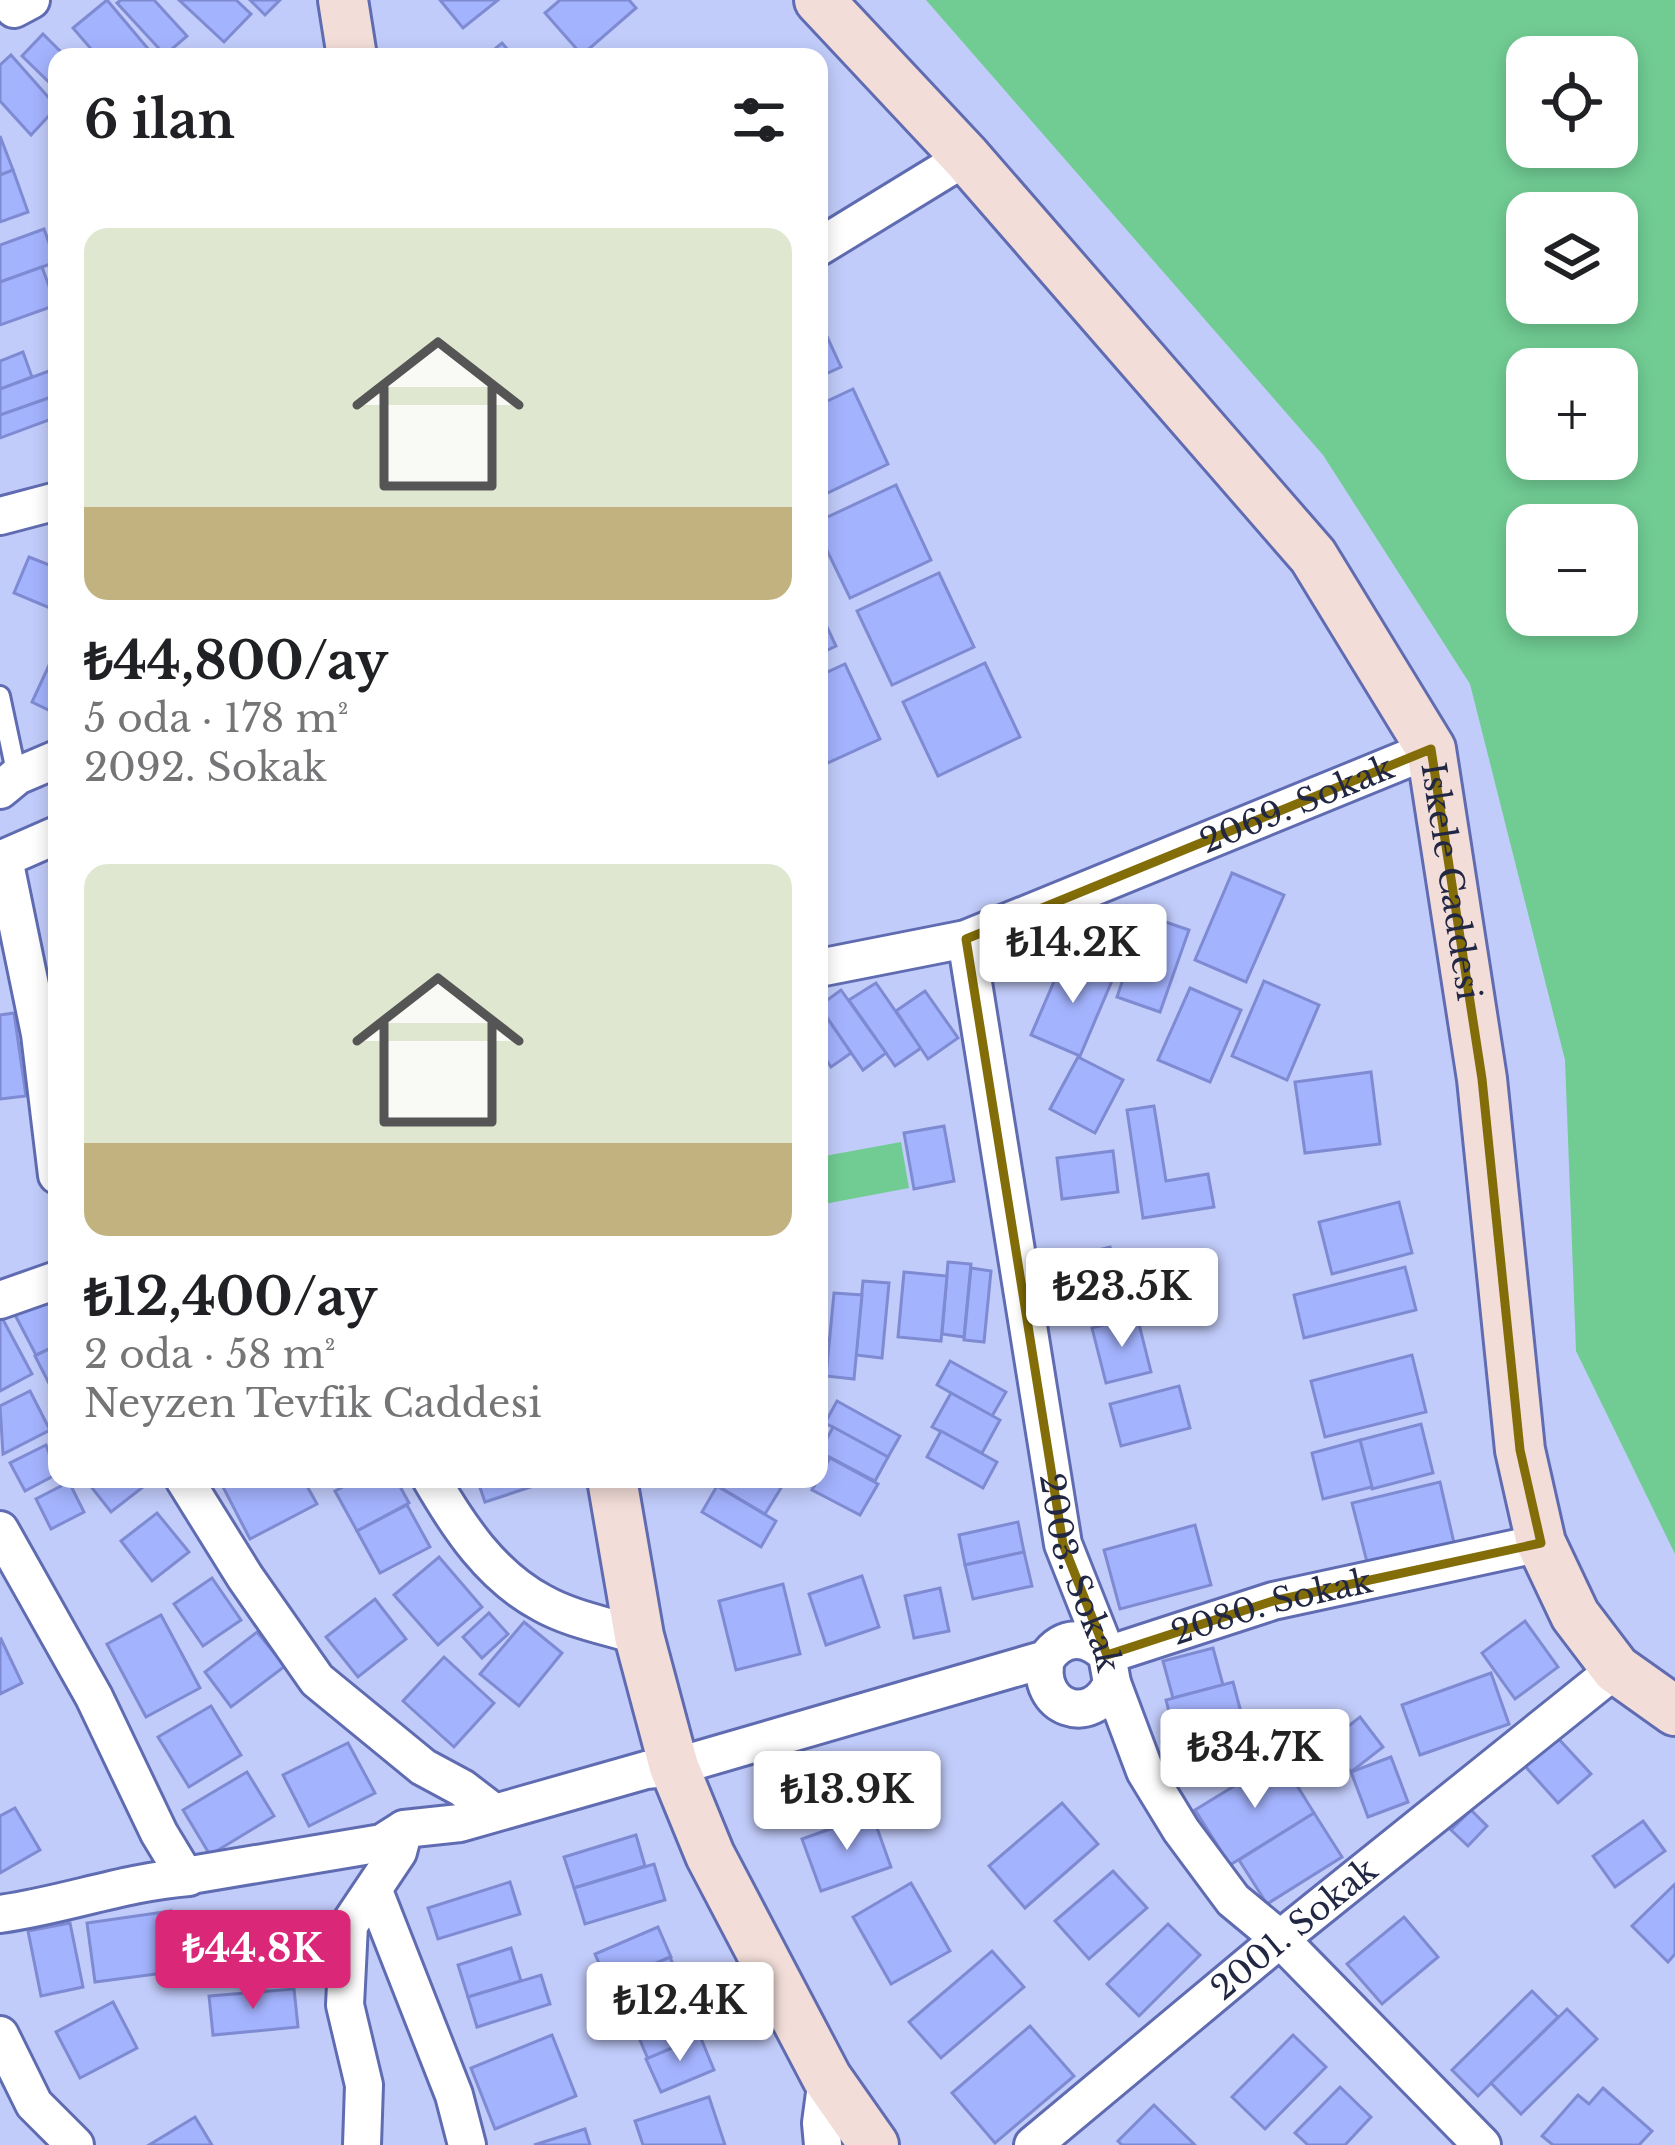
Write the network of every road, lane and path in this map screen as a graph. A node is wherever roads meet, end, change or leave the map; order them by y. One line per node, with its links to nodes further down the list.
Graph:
1 (343, 0): 3 (street)
2 (819, 0): 4 (street, Iskele Caddesi)
3 (351, 48)
4 (966, 157): 5 (street); 9 (street, Iskele Caddesi)
5 (828, 241)
6 (48, 503): 7 (street)
7 (0, 516)
8 (0, 696): 11 (lane)
9 (1431, 749): 14 (street, 2069. Sokak); 23 (street, Iskele Caddesi)
10 (48, 764): 11 (street)
11 (9, 783)
12 (48, 840): 13 (street)
13 (2, 859): 16 (street)
14 (966, 939): 15 (street, 2069. Sokak); 26 (street, 2003. Sokak)
15 (828, 966)
16 (48, 1100)
17 (48, 1283): 18 (street)
18 (0, 1300)
19 (190, 1488): 30 (street)
20 (436, 1488): 24 (street)
21 (614, 1488): 24 (street)
22 (0, 1530): 32 (street)
23 (1540, 1543): 26 (street, 2080. Sokak); 27 (street, Iskele Caddesi)
24 (639, 1636): 29 (street)
25 (1046, 1659): 26 (street, 2080. Sokak); 26 (street); 29 (street, 2080. Sokak)
26 (1110, 1669): 35 (street, 2003. Sokak)
27 (1616, 1669): 28 (street, Iskele Caddesi); 35 (street, 2001. Sokak)
28 (1675, 1712)
29 (674, 1767): 30 (street, 2080. Sokak); 37 (street)
30 (493, 1811): 31 (street, 2080. Sokak)
31 (404, 1829): 32 (street, 2080. Sokak); 33 (street)
32 (185, 1876): 34 (street, 2080. Sokak)
33 (374, 1891): 39 (street); 40 (street)
34 (0, 1914)
35 (1280, 1939): 43 (street, 2001. Sokak); 44 (street, 2003. Sokak)
36 (0, 2035): 38 (street)
37 (827, 2078): 41 (street); 42 (street)
38 (75, 2145)
39 (362, 2145)
40 (467, 2145)
41 (823, 2145)
42 (874, 2145)
43 (1033, 2145)
44 (1482, 2145)

